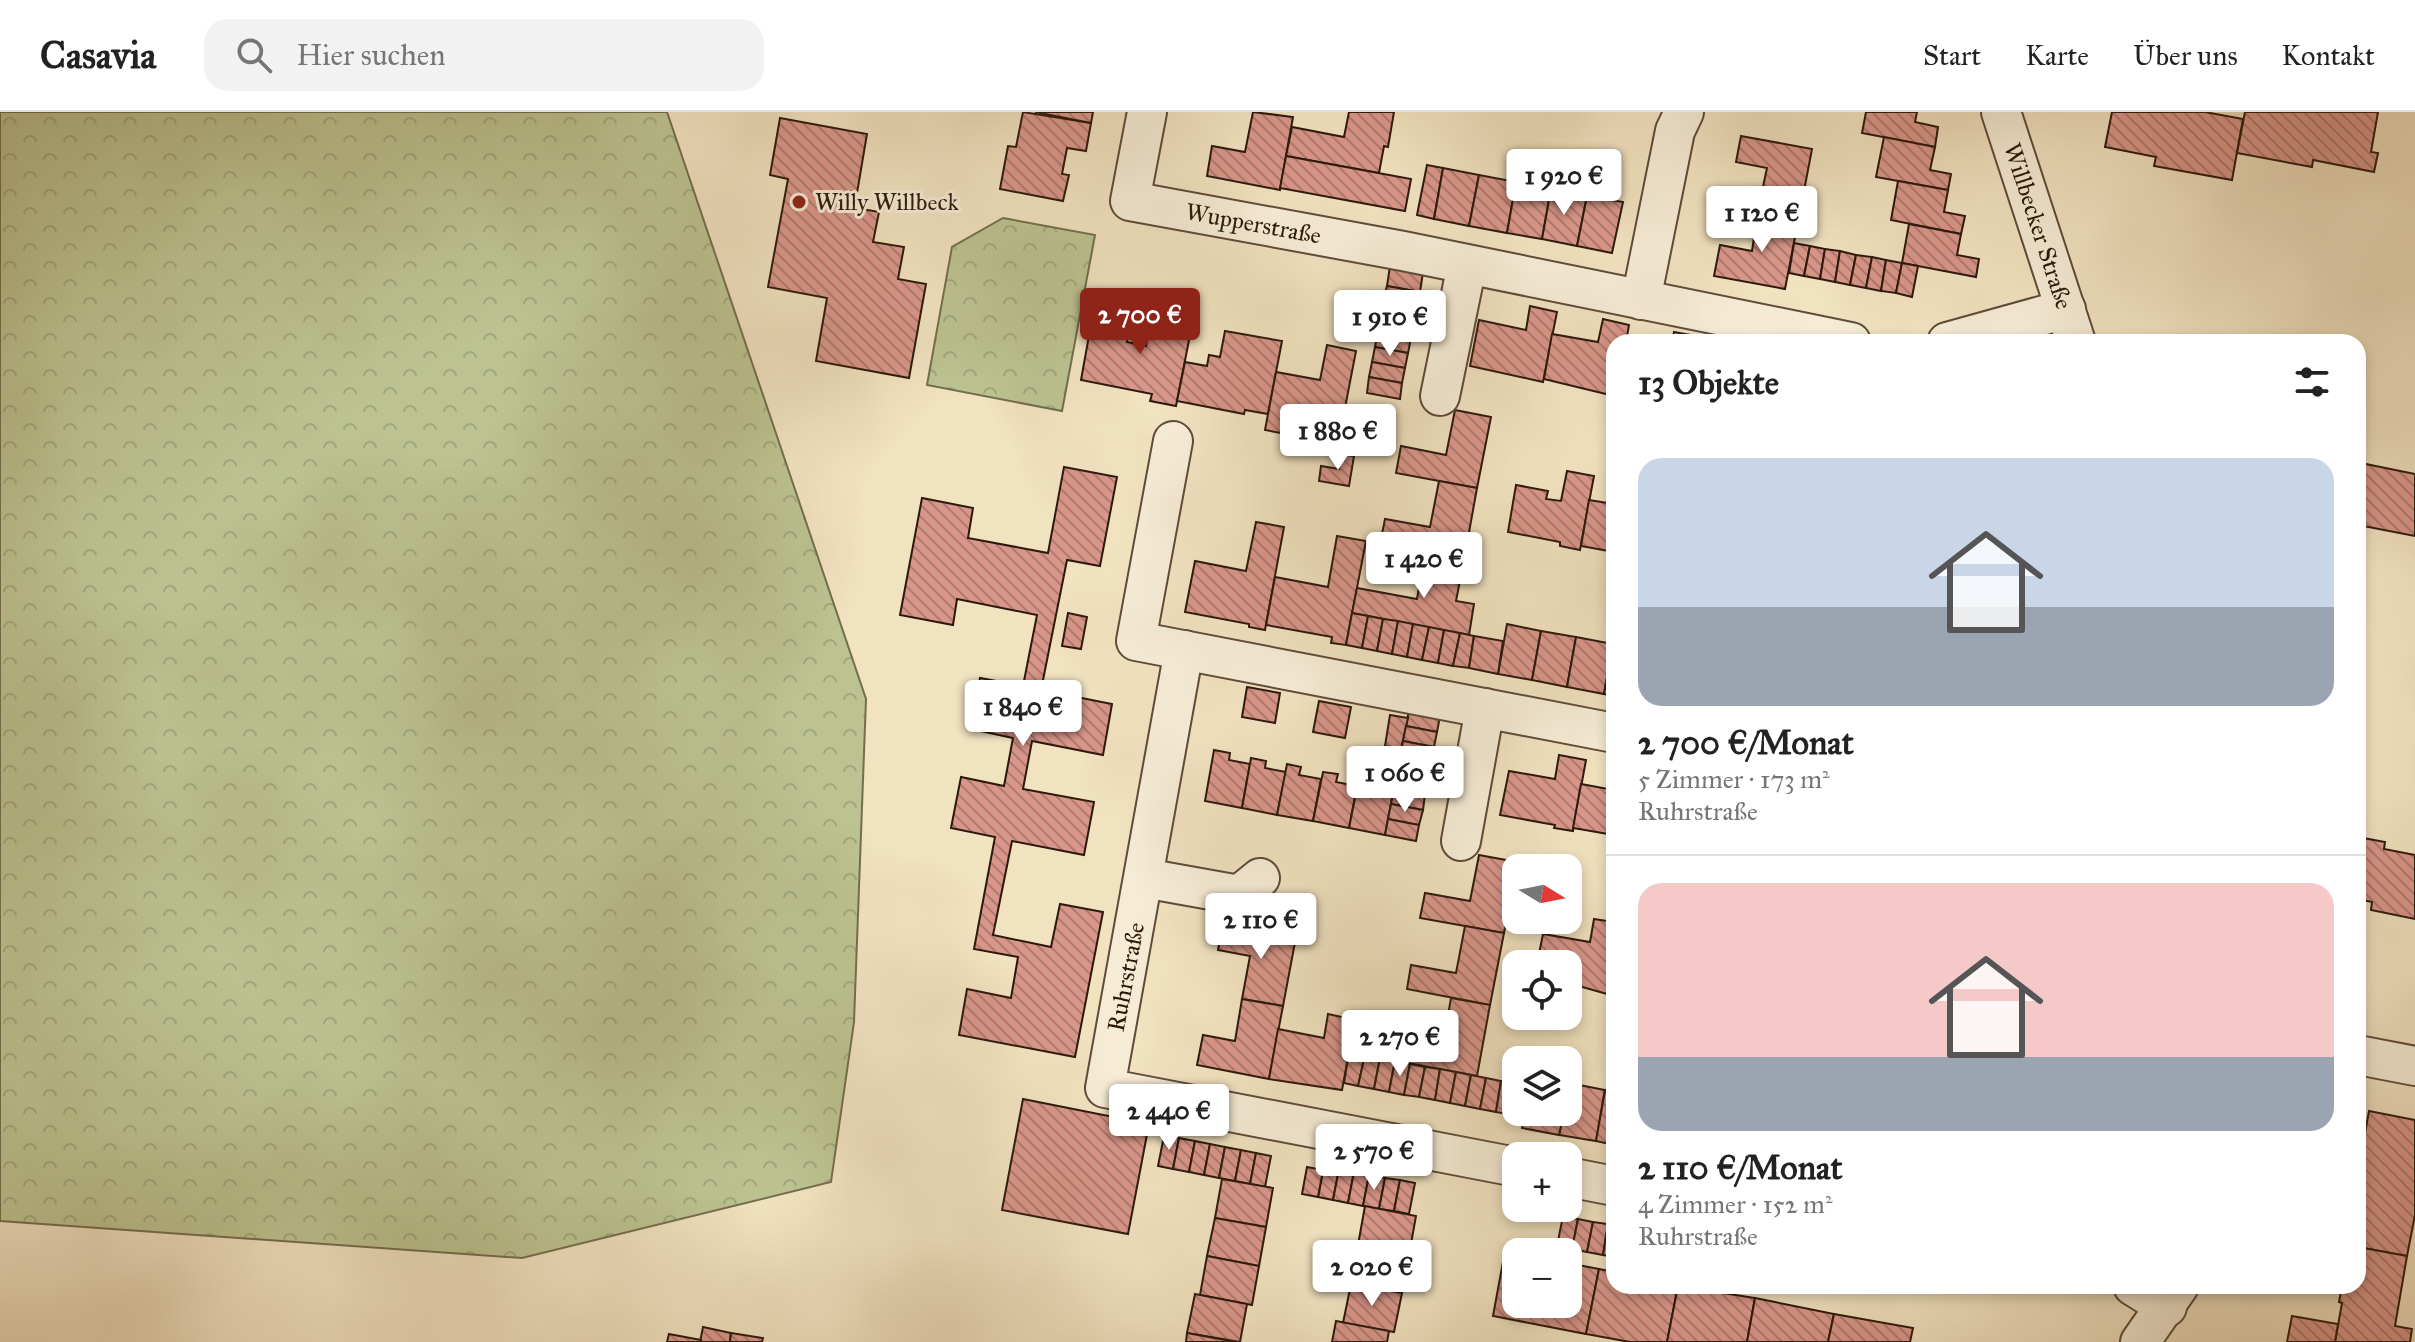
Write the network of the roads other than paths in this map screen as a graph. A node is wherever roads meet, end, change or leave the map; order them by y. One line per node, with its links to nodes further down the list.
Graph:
1 (1147, 112): 4 (street, Wupperstraße)
2 (1684, 112): 5 (street)
3 (2001, 112): 6 (street, Willbecker Straße)
4 (1467, 265): 5 (street, Wupperstraße); 9 (street)
5 (1641, 300): 7 (street, Wupperstraße)
6 (2071, 325): 8 (street)
7 (1811, 334)
8 (2005, 334)
9 (1440, 396)
10 (1173, 441): 11 (street)
11 (1184, 650): 12 (street); 15 (street, Ruhrstraße)
12 (1485, 708): 13 (street); 14 (street)
13 (1606, 731)
14 (1461, 841)
15 (1144, 878): 16 (street); 19 (street, Ruhrstraße)
16 (1260, 878)
17 (2366, 1057): 18 (street)
18 (2415, 1066)
19 (1502, 1164)
20 (1582, 1180): 21 (street)
21 (1606, 1184)
22 (2173, 1296): 23 (street)
23 (2140, 1342)

